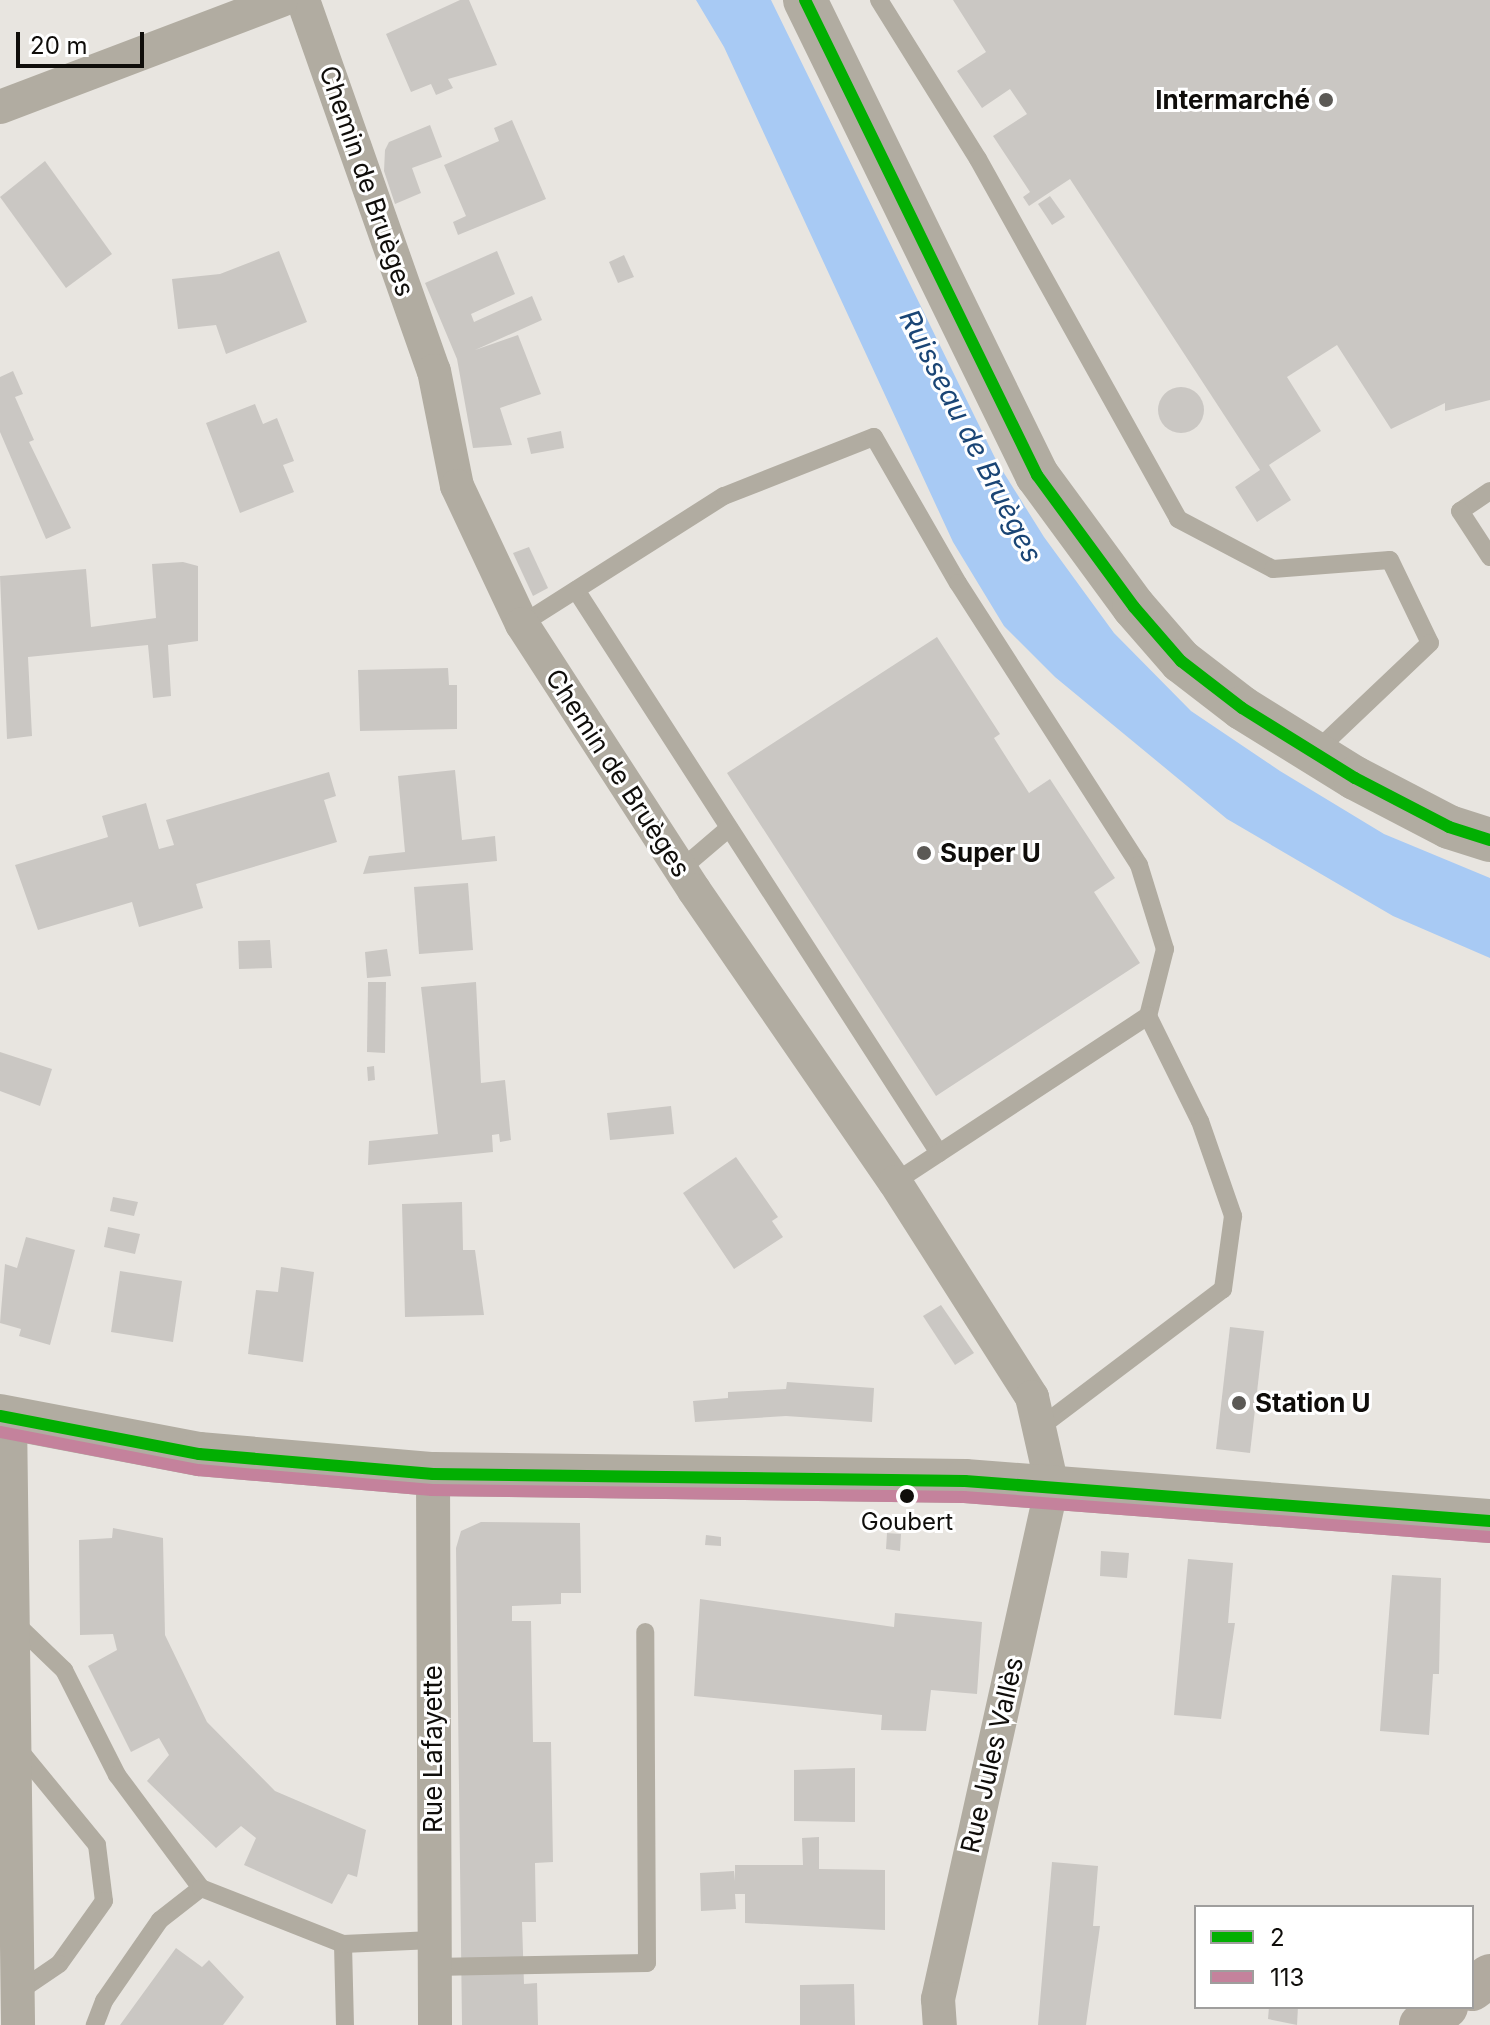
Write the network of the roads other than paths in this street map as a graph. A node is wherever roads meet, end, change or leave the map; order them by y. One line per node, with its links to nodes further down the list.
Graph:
1 (281, 0): 5 (street)
2 (303, 0): 9 (street, Chemin de Bruèges)
3 (805, 0): 10 (street)
4 (879, 0): 10 (lane)
5 (0, 107)
6 (1490, 491): 7 (lane)
7 (1490, 557)
8 (576, 590): 9 (lane); 11 (lane); 14 (lane)
9 (522, 624): 13 (street, Chemin de Bruèges)
10 (1314, 753): 12 (street)
11 (729, 828): 13 (lane); 15 (lane)
12 (1490, 840)
13 (681, 869): 16 (street, Chemin de Bruèges)
14 (1148, 1016): 15 (lane); 18 (lane)
15 (939, 1153): 16 (lane)
16 (895, 1182): 18 (street, Chemin de Bruèges)
17 (5, 1417): 19 (street); 22 (street)
18 (1038, 1429): 20 (street, Chemin de Bruèges)
19 (433, 1474): 20 (street); 27 (street, Rue Lafayette)
20 (1052, 1486): 21 (street); 33 (street, Rue Jules Vallès)
21 (1490, 1521)
22 (6, 1620): 24 (street); 25 (lane)
23 (645, 1632): 27 (lane)
24 (15, 1745): 28 (street); 28 (lane)
25 (201, 1888): 26 (lane); 30 (lane)
26 (343, 1944): 27 (lane); 31 (lane)
27 (433, 1954): 32 (street, Rue Lafayette)
28 (18, 2009)
29 (1443, 2009): 34 (main road)
30 (95, 2025)
31 (345, 2025)
32 (435, 2025)
33 (940, 2025)
34 (1421, 2025)

